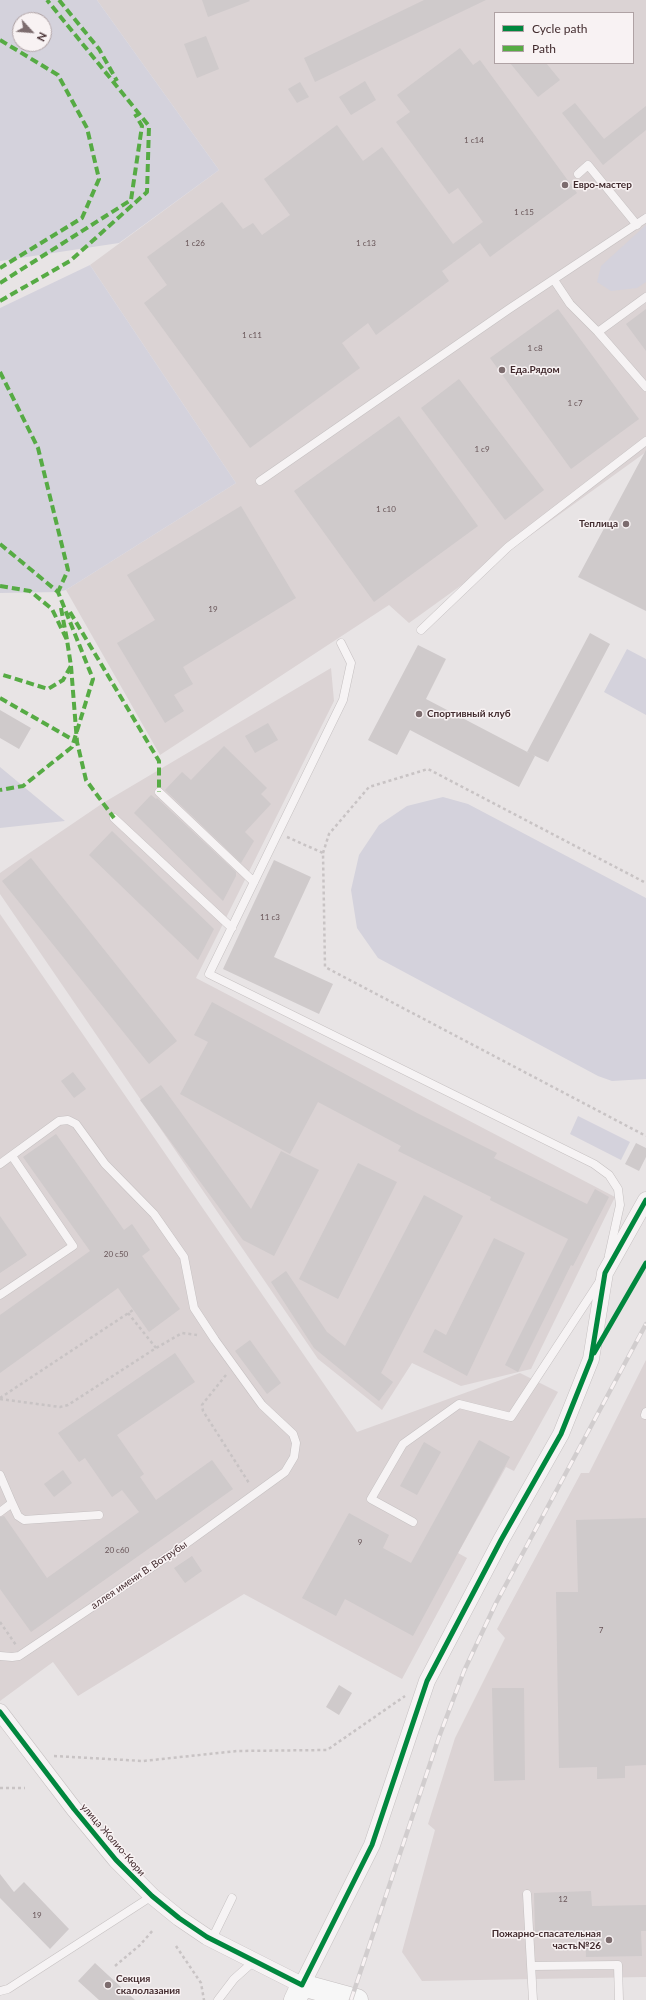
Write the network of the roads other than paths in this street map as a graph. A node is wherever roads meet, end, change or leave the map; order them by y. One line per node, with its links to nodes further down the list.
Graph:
1 (578, 174): 3 (lane)
2 (646, 218): 3 (lane)
3 (637, 225): 4 (lane)
4 (554, 280): 6 (lane); 9 (lane)
5 (646, 297): 6 (lane)
6 (598, 332): 7 (lane)
7 (646, 387)
8 (646, 441): 10 (lane)
9 (260, 480)
10 (421, 630)
11 (341, 643): 14 (lane)
12 (159, 792): 14 (lane)
13 (114, 818): 15 (lane)
14 (254, 882): 15 (lane)
15 (232, 928): 19 (lane)
16 (12, 1156): 17 (lane, аллея имени В. Вотрубы); 20 (lane); 26 (lane, аллея имени В. Вотрубы)
17 (0, 1164)
18 (646, 1200): 19 (street)
19 (605, 1274): 25 (lane); 35 (street)
20 (0, 1295)
21 (0, 1475): 22 (lane)
22 (12, 1503): 23 (lane); 24 (lane)
23 (0, 1512)
24 (99, 1515)
25 (413, 1522)
26 (0, 1656)
27 (0, 1712): 29 (street, улица Жолио-Кюри)
28 (527, 1894): 33 (lane)
29 (152, 1896): 31 (street, улица Жолио-Кюри); 34 (lane)
30 (232, 1898): 31 (lane)
31 (212, 1939): 32 (street, улица Жолио-Кюри)
32 (253, 1962): 35 (street, улица Жолио-Кюри); 36 (lane)
33 (532, 1966): 38 (lane); 39 (lane)
34 (0, 1991)
35 (298, 1993): 37 (main road, улица Жолио-Кюри)
36 (218, 2000)
37 (357, 2000)
38 (533, 2000)
39 (619, 2000)

